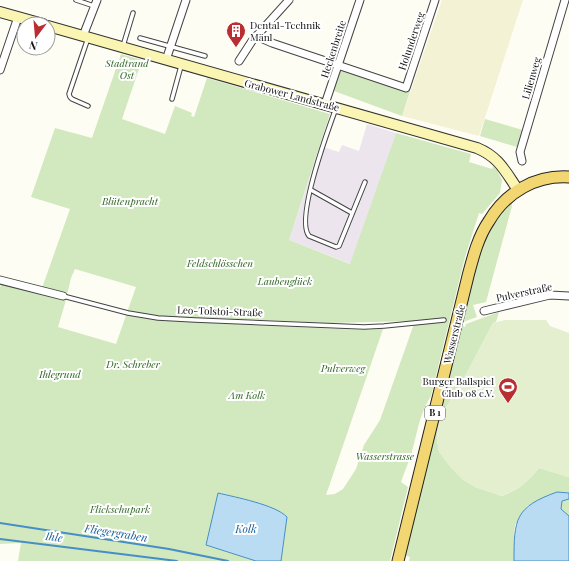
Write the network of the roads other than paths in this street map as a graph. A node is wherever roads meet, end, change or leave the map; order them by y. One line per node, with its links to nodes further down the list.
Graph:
1 (76, 0): 7 (lane)
2 (186, 0): 17 (street)
3 (289, 0): 14 (street)
4 (360, 0): 22 (street, Heckenbreite)
5 (436, 0): 22 (street, Holunderweg)
6 (565, 0): 28 (street, Lilienweg)
7 (95, 3): 13 (street)
8 (0, 12): 10 (main road)
9 (133, 13): 16 (lane)
10 (16, 16)
11 (16, 23): 23 (street)
12 (56, 28): 13 (main road, Grabower Landstraße)
13 (86, 36): 16 (main road, Grabower Landstraße); 26 (lane)
14 (256, 36): 20 (street); 22 (street)
15 (140, 38): 17 (lane)
16 (122, 47): 19 (main road, Grabower Landstraße)
17 (170, 47): 18 (lane); 19 (street)
18 (205, 56)
19 (166, 60): 21 (main road, Grabower Landstraße)
20 (239, 61)
21 (182, 64): 24 (lane); 25 (main road, Grabower Landstraße)
22 (338, 65): 25 (street, Heckenbreite)
23 (0, 70)
24 (172, 99)
25 (325, 104): 27 (main road, Grabower Landstraße)
26 (88, 106)
27 (336, 107): 31 (lane); 32 (main road, Grabower Landstraße)
28 (522, 161)
29 (569, 177): 32 (main road, B 1)
30 (365, 182): 33 (lane)
31 (311, 190): 33 (lane); 33 (lane)
32 (518, 190): 39 (main road, Wasserstraße / B 1)
33 (352, 213)
34 (0, 280): 35 (street, Leo-Tolstoi-Straße)
35 (63, 296): 38 (lane, Leo-Tolstoi-Straße)
36 (569, 296): 37 (street, Pulverstraße)
37 (484, 311)
38 (444, 320)
39 (398, 561)

